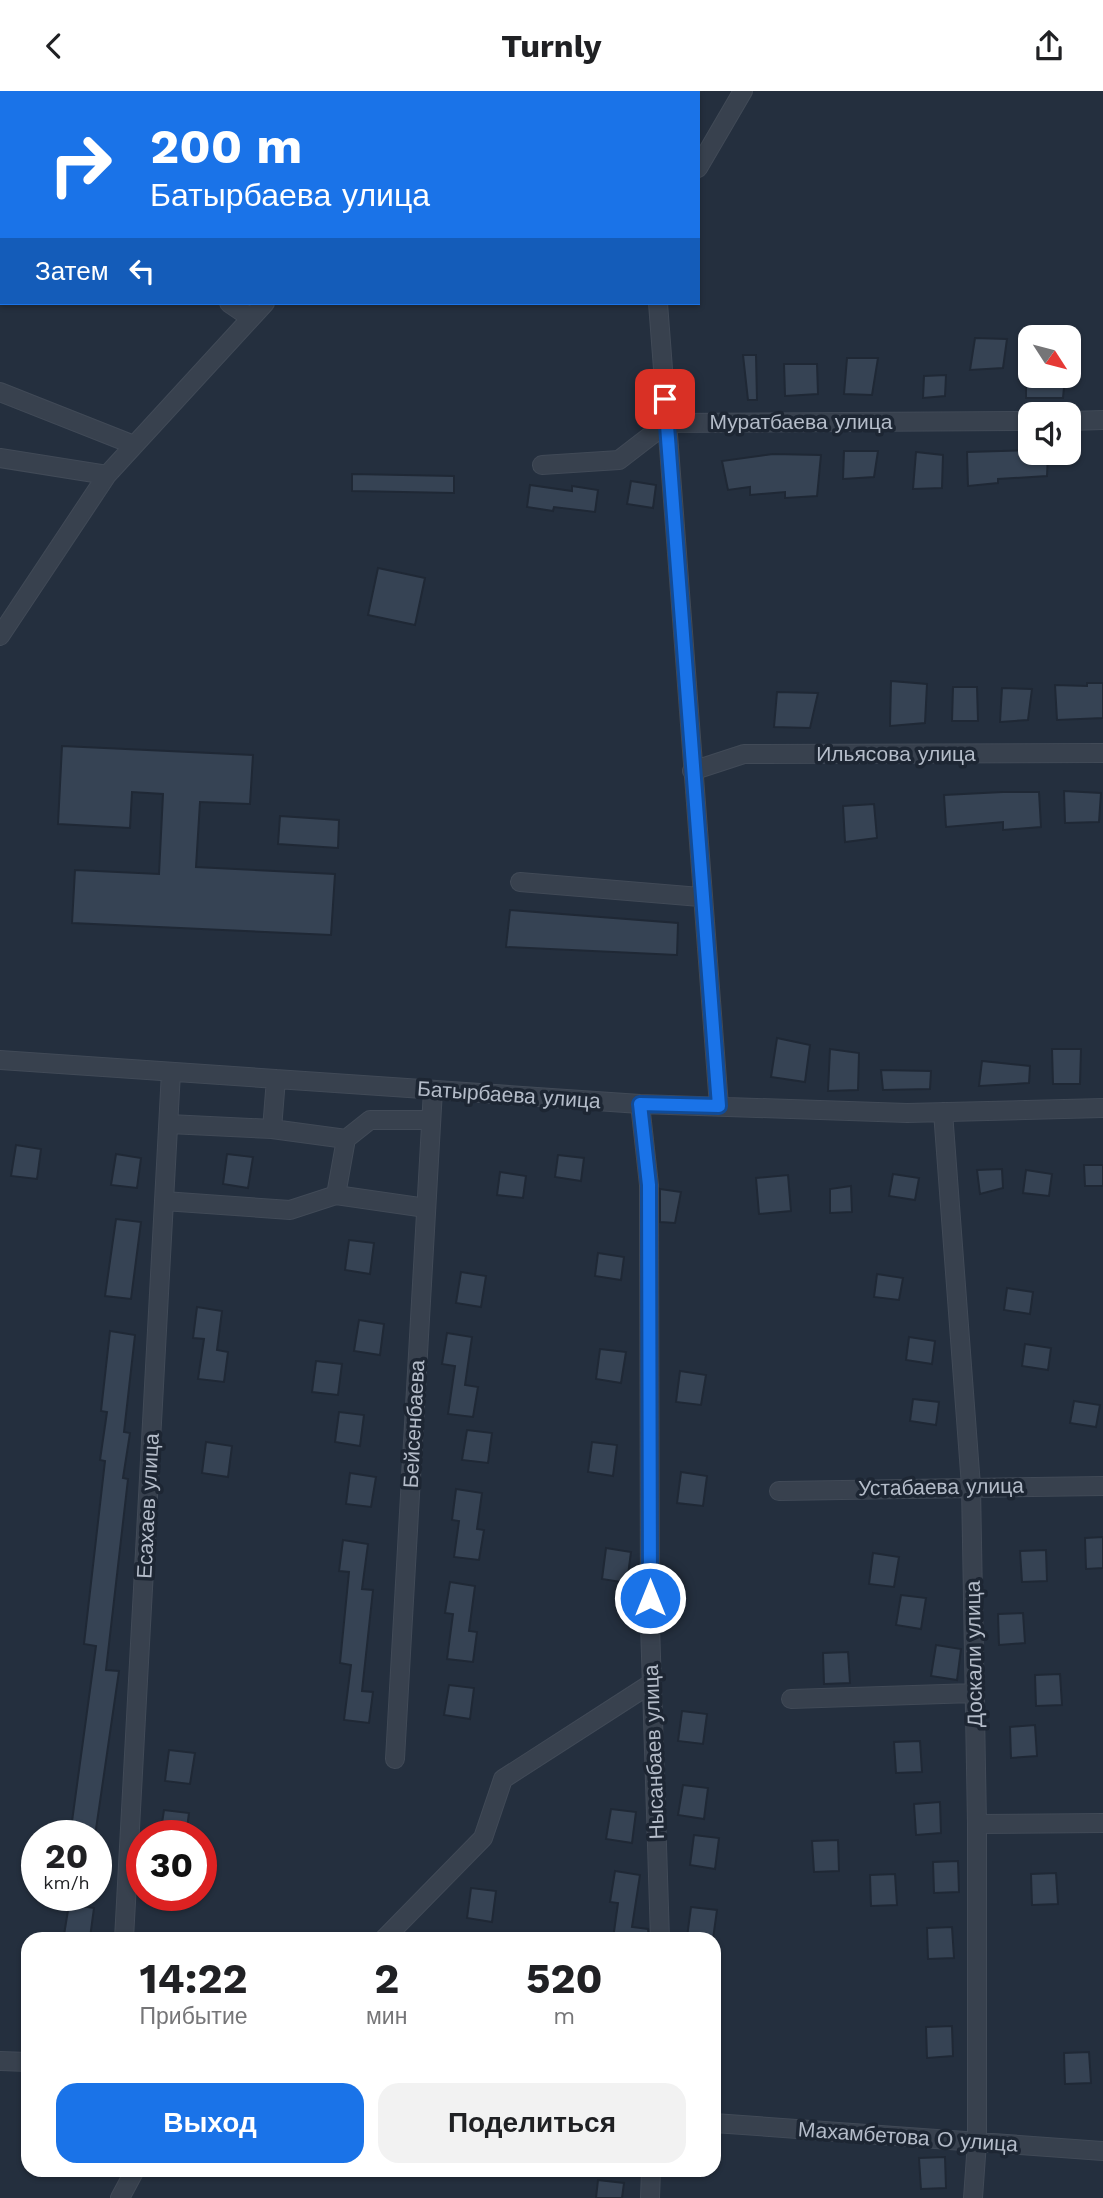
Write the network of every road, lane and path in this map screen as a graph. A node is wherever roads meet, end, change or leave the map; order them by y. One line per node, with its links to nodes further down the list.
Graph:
1 (743, 91): 2 (street)
2 (700, 165)
3 (232, 305): 6 (street)
4 (263, 305): 6 (street)
5 (658, 305): 11 (street)
6 (251, 318): 12 (street)
7 (0, 392): 12 (street)
8 (1103, 420): 10 (street)
9 (1018, 421): 11 (street, Муратбаева улица)
10 (1081, 421)
11 (667, 423): 14 (street); 18 (street)
12 (134, 445): 15 (street)
13 (0, 458): 15 (street)
14 (542, 465)
15 (107, 475): 16 (street)
16 (0, 635)
17 (1103, 753): 18 (street, Ильясова улица)
18 (692, 771): 20 (street)
19 (520, 881): 20 (street)
20 (700, 897): 26 (street)
21 (0, 1060): 22 (street, Батырбаева улица)
22 (172, 1072): 23 (street, Батырбаева улица); 30 (street, Есахаев улица)
23 (276, 1079): 24 (street, Батырбаева улица); 31 (street)
24 (433, 1090): 25 (street, Батырбаева улица); 29 (street, Бейсенбаева)
25 (640, 1104): 26 (street, Батырбаева улица); 39 (street, Нысанбаев улица)
26 (719, 1106): 28 (street, Батырбаева улица)
27 (1103, 1108): 28 (street, Батырбаева улица)
28 (943, 1112): 36 (street, Доскали улица)
29 (431, 1120): 32 (street); 35 (street, Бейсенбаева)
30 (169, 1124): 31 (street); 34 (street, Есахаев улица)
31 (272, 1129): 32 (street)
32 (346, 1139): 33 (street)
33 (337, 1195): 34 (street); 35 (street)
34 (164, 1201): 45 (street, Есахаев улица)
35 (426, 1208): 42 (street, Бейсенбаева)
36 (971, 1486): 37 (street, Устабаева улица); 38 (street, Устабаева улица); 40 (street, Доскали улица)
37 (1103, 1486)
38 (779, 1491)
39 (652, 1683): 46 (street); 47 (street, Нысанбаев улица)
40 (975, 1693): 41 (street); 44 (street, Доскали улица)
41 (791, 1699)
42 (396, 1759)
43 (1103, 1823): 44 (street)
44 (977, 1824): 51 (street, Доскали улица)
45 (124, 1932)
46 (391, 1932)
47 (660, 1932)
48 (0, 2061): 49 (street)
49 (21, 2062)
50 (721, 2124): 51 (street, Махамбетова О улица)
51 (977, 2142): 52 (street, Махамбетова О улица); 57 (street, Доскали улица)
52 (1103, 2151)
53 (131, 2177): 55 (street)
54 (651, 2177): 56 (street)
55 (120, 2198)
56 (650, 2198)
57 (973, 2198)

